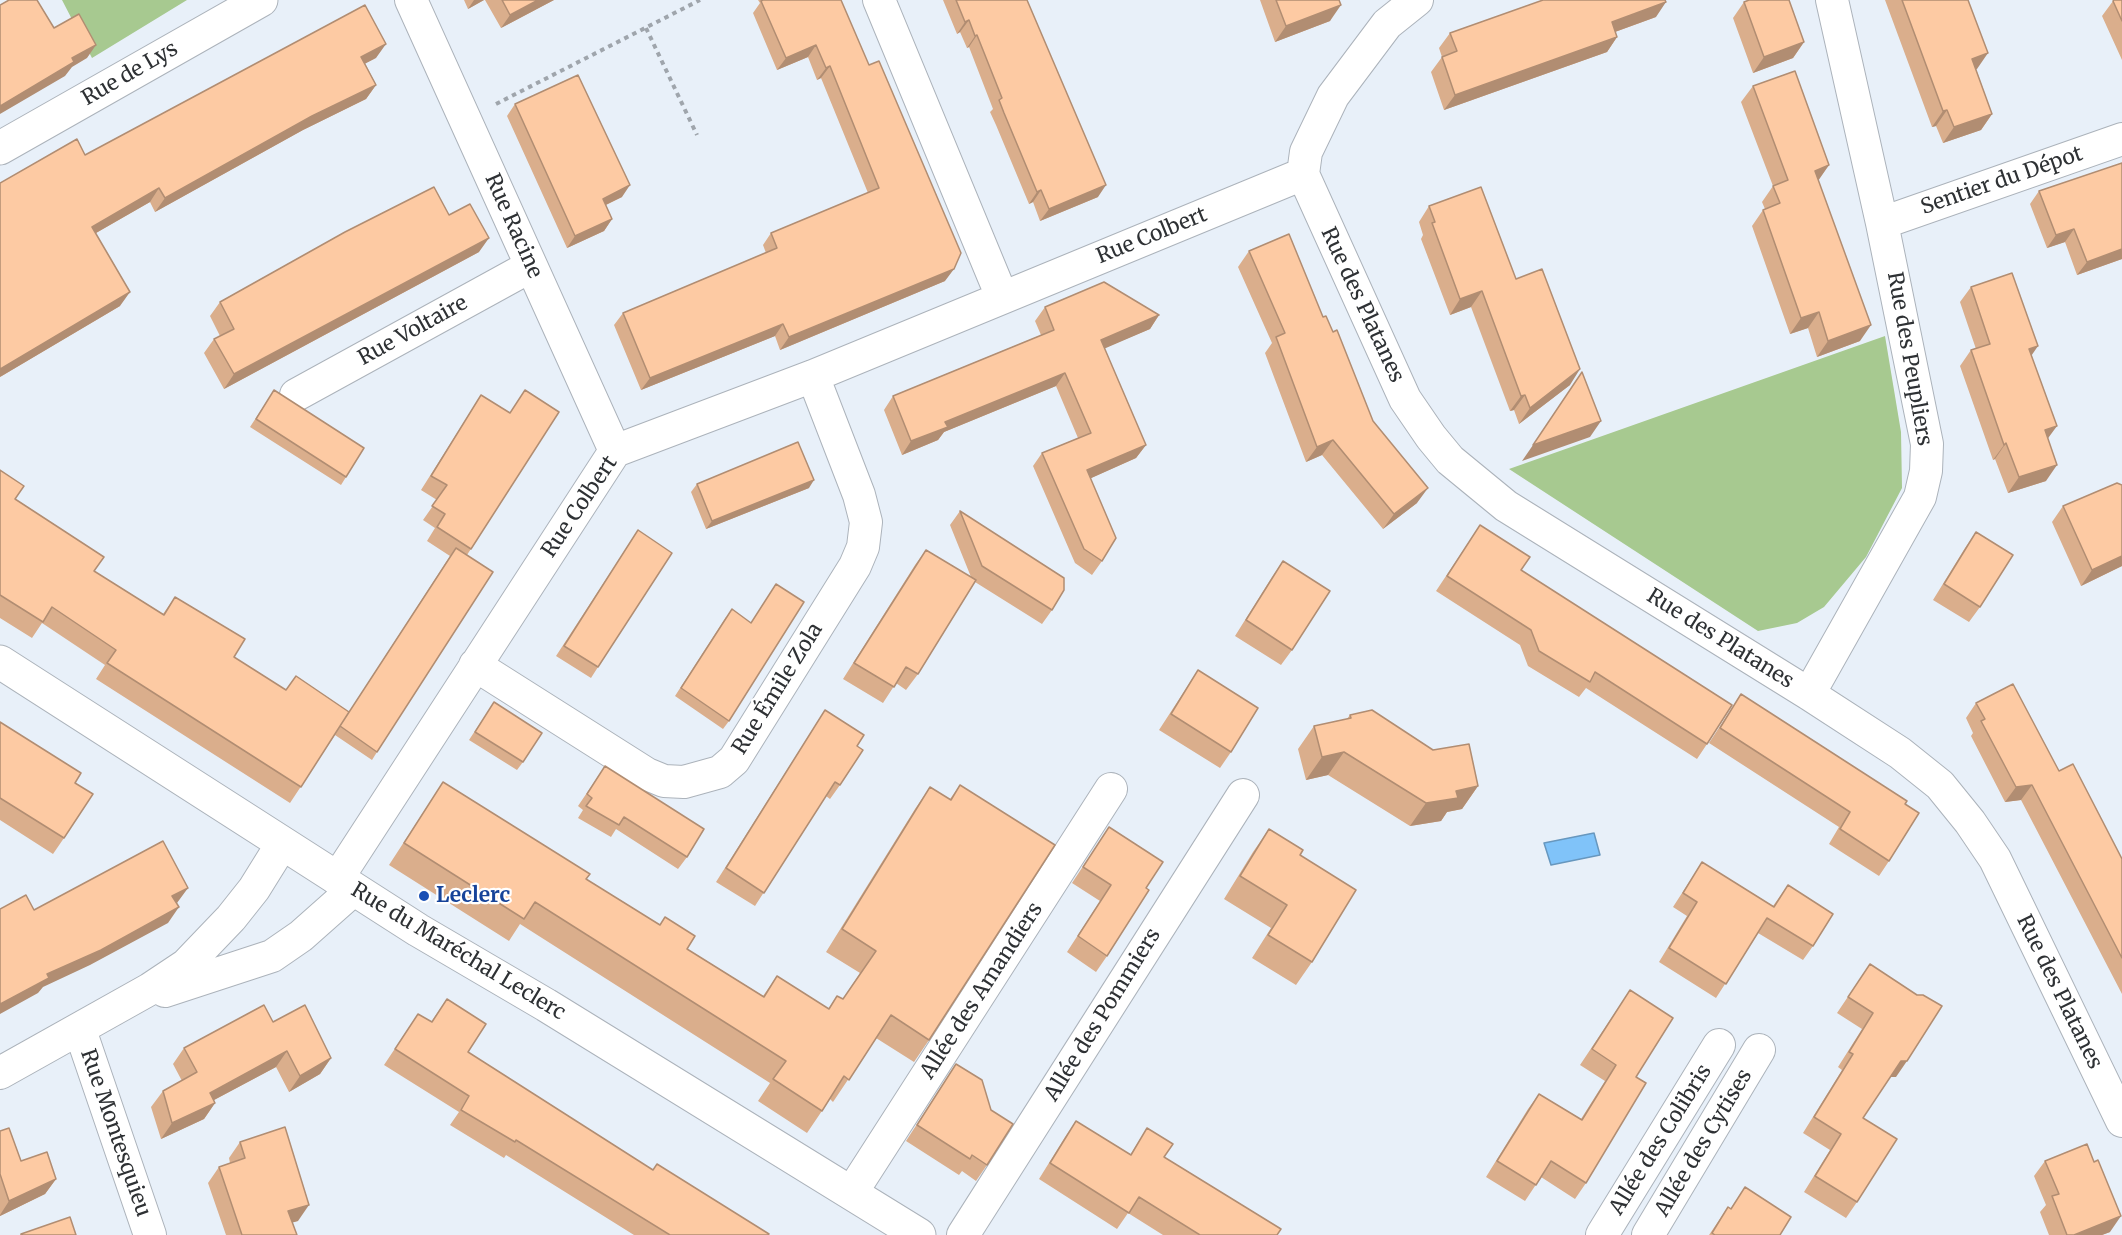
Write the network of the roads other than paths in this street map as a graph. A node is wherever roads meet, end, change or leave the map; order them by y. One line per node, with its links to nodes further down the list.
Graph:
1 (261, 0): 7 (street, Rue de Lys)
2 (411, 0): 10 (street, Rue Racine)
3 (879, 0): 11 (street)
4 (1417, 0): 8 (street)
5 (1832, 0): 9 (street, Rue des Peupliers)
6 (2122, 139): 9 (street, Sentier du Dépot)
7 (0, 148)
8 (1303, 174): 11 (street, Rue Colbert); 17 (street, Rue des Platanes)
9 (1882, 223): 17 (street, Rue des Peupliers)
10 (531, 266): 13 (street, Rue Voltaire); 14 (street, Rue Racine)
11 (1002, 297): 12 (street, Rue Colbert)
12 (813, 376): 14 (street, Rue Colbert); 16 (street, Rue Émile Zola)
13 (296, 395)
14 (615, 451): 16 (street, Rue Colbert)
15 (0, 662): 20 (street, Rue du Maréchal Leclerc)
16 (474, 665): 21 (street, Rue Colbert)
17 (1809, 694): 27 (street, Rue des Platanes)
18 (1111, 789): 28 (street, Allée des Amandiers)
19 (1243, 795): 31 (street, Allée des Pommiers)
20 (282, 844): 21 (street, Rue du Maréchal Leclerc); 22 (street)
21 (345, 884): 22 (street, Rue Colbert); 28 (street, Rue du Maréchal Leclerc)
22 (119, 1007): 23 (street)
23 (80, 1030): 26 (street); 29 (street, Rue Montesquieu)
24 (1719, 1045): 32 (street, Allée des Colibris)
25 (1759, 1050): 33 (street, Allée des Cytises)
26 (0, 1073)
27 (2122, 1121)
28 (852, 1192): 30 (street, Rue du Maréchal Leclerc)
29 (150, 1235)
30 (919, 1235)
31 (963, 1235)
32 (1602, 1235)
33 (1648, 1235)

